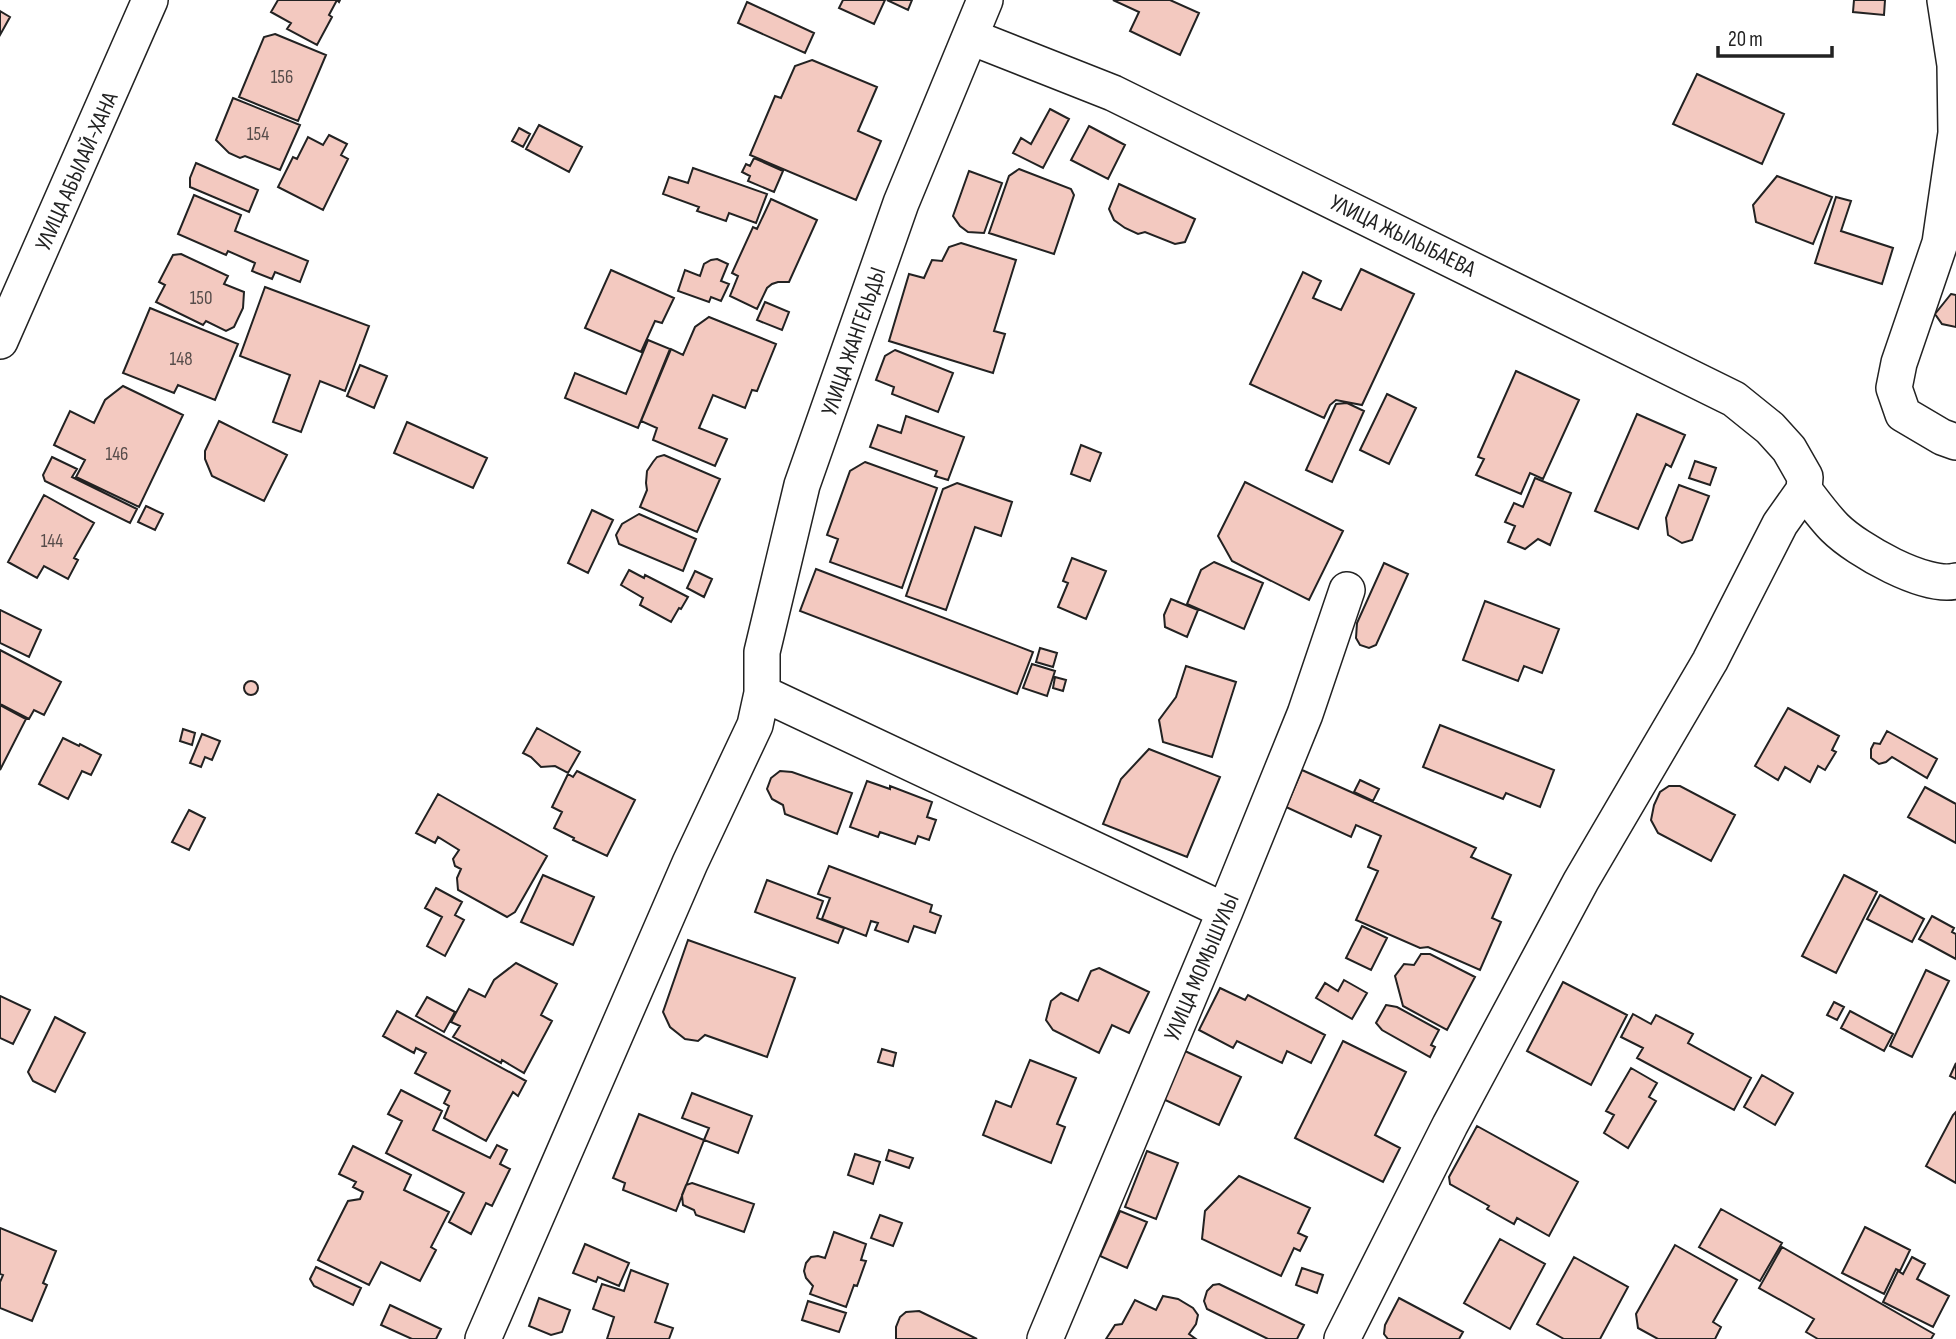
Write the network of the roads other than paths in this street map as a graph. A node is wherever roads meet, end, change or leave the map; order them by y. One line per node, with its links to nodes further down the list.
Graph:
1 (150, 0): 5 (street, УЛИЦА АБЫЛАЙ-ХАНА)
2 (985, 0): 4 (street, УЛИЦА ЖАНГЕЛЬДЫ)
3 (1945, 0): 6 (street)
4 (971, 37): 7 (street, УЛИЦА ЖЫЛЫБАЕВА); 12 (street, УЛИЦА ЖАНГЕЛЬДЫ)
5 (0, 341)
6 (1956, 442)
7 (1805, 483): 8 (street); 9 (street, УЛИЦА ЖЫЛЫБАЕВА)
8 (1780, 524): 9 (street); 16 (street)
9 (1836, 529): 10 (street)
10 (1956, 581)
11 (1347, 590): 13 (street, УЛИЦА МОМЫШУЛЫ)
12 (762, 693): 13 (street); 14 (street, УЛИЦА ЖАНГЕЛЬДЫ)
13 (1225, 911): 15 (street, УЛИЦА МОМЫШУЛЫ)
14 (483, 1339)
15 (1045, 1339)
16 (1342, 1339)

